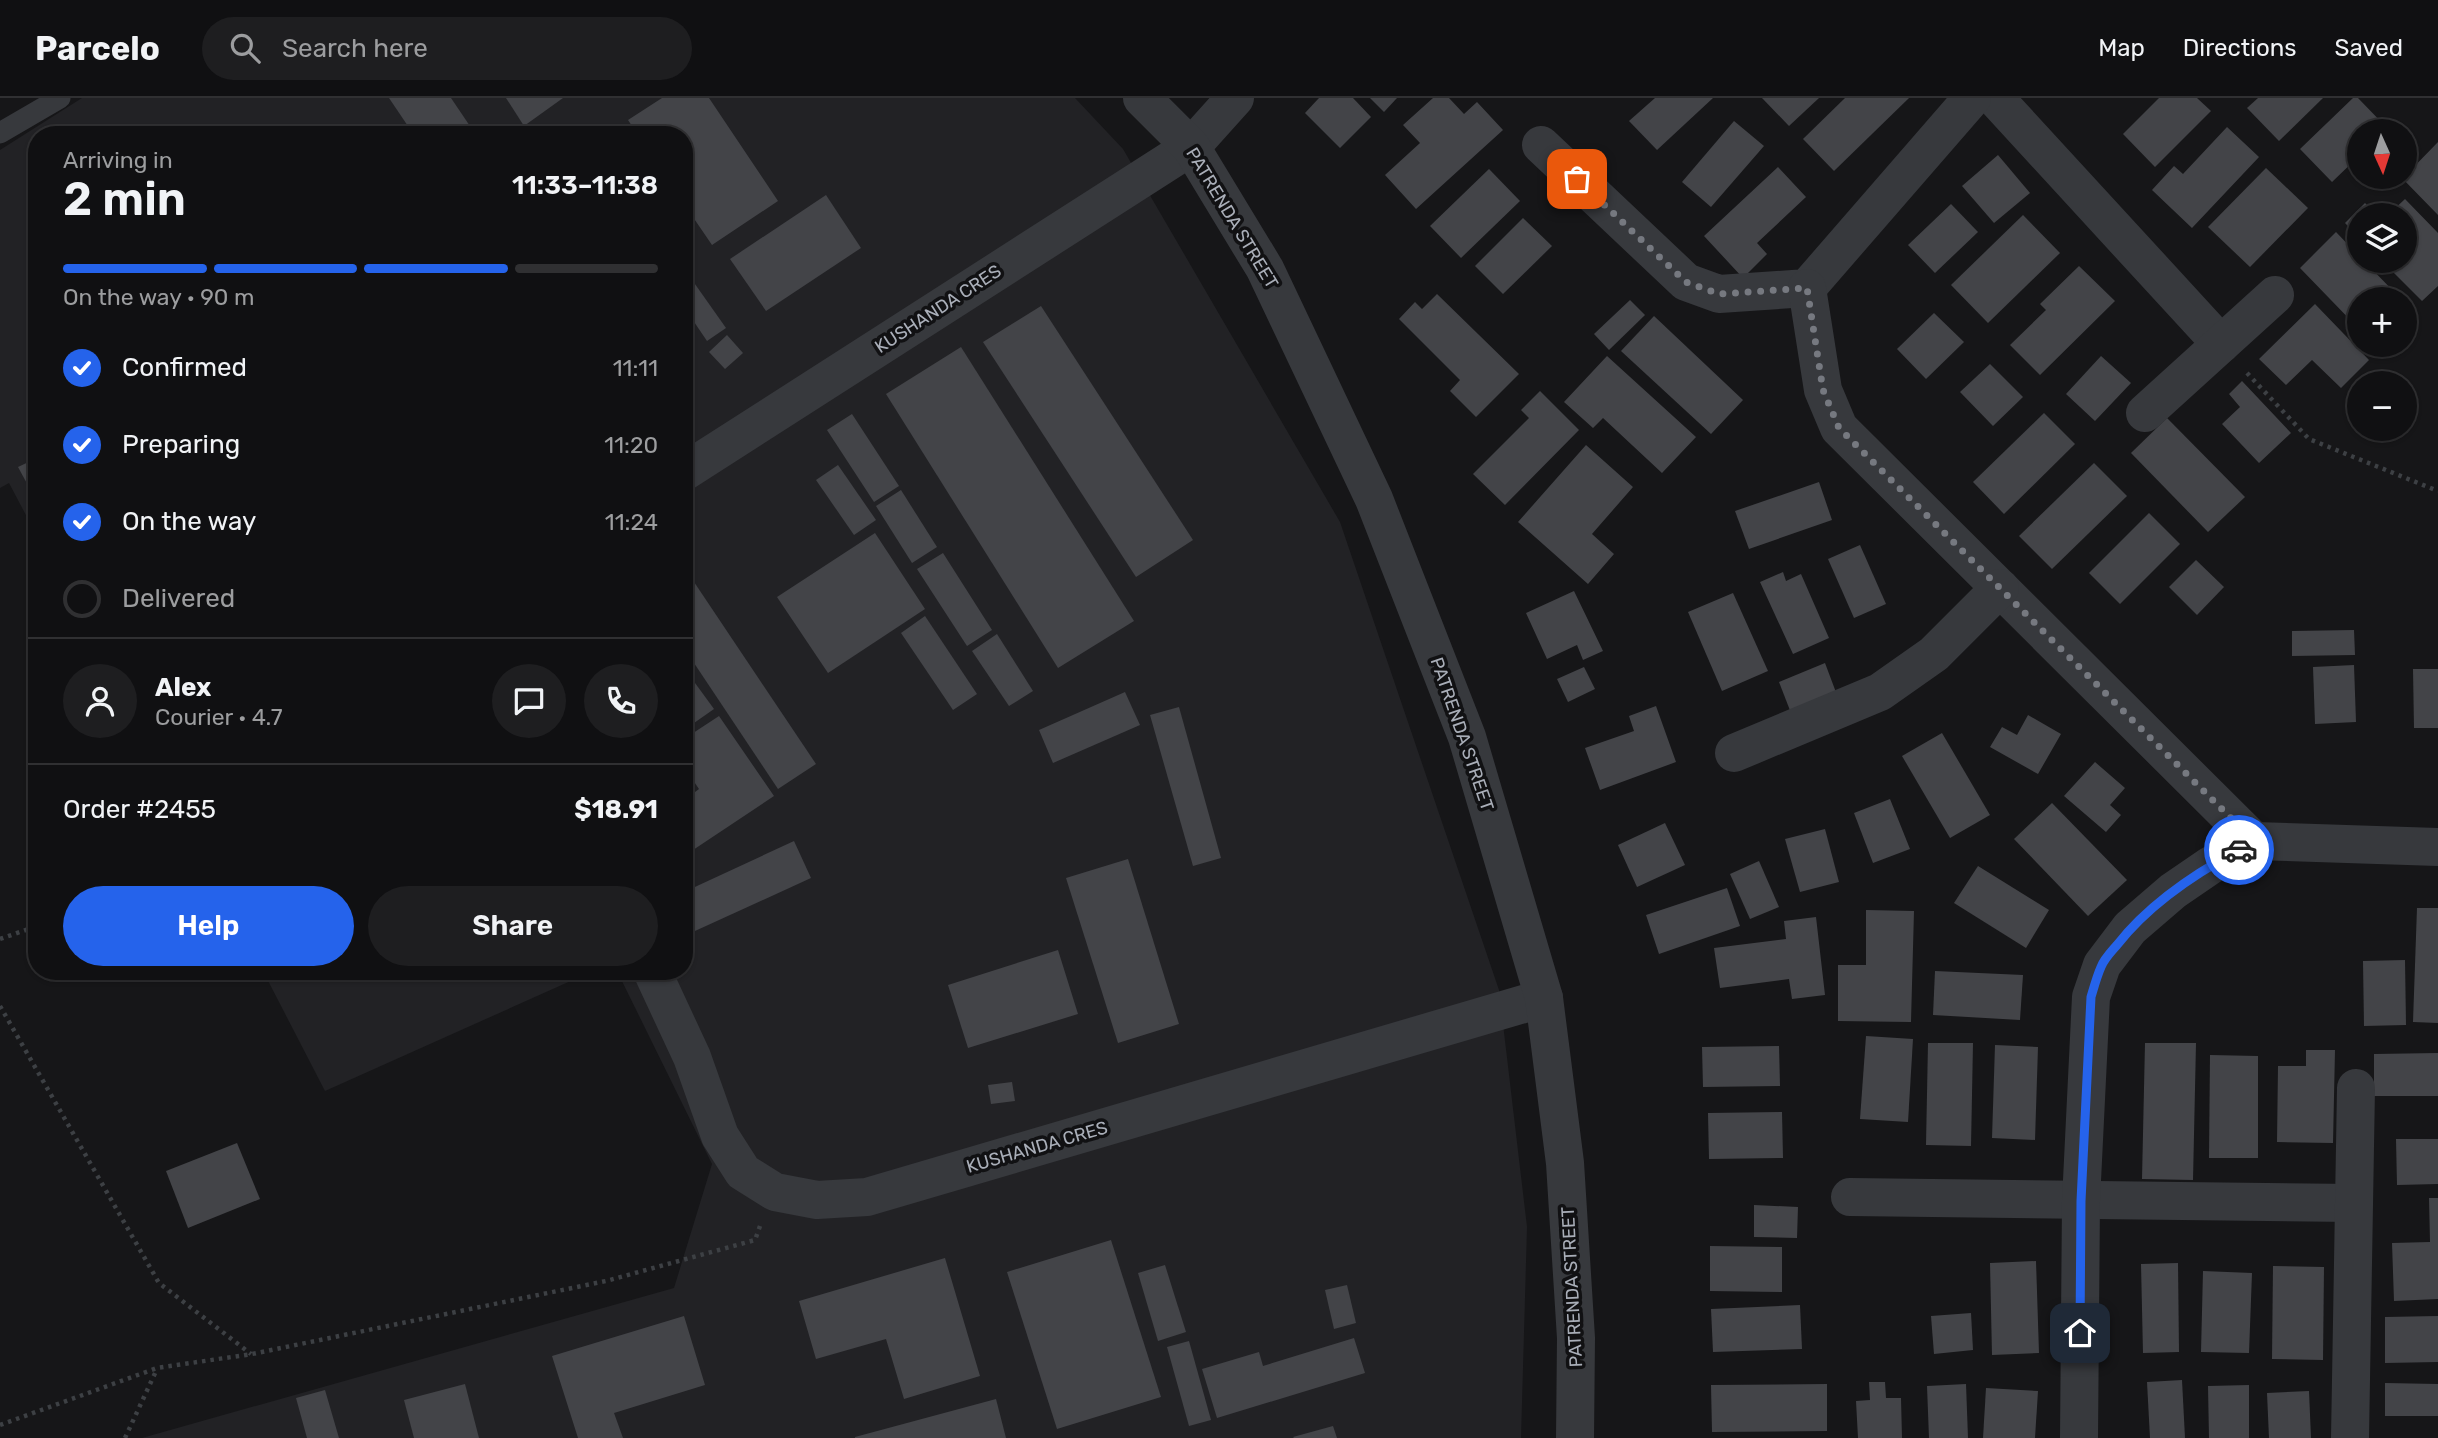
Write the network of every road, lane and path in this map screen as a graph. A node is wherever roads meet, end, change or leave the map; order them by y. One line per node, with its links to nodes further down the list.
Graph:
1 (60, 98): 6 (lane)
2 (1142, 98): 8 (street, PATRENDA STREET)
3 (1235, 98): 8 (street, KUSHANDA CRES)
4 (1972, 98): 9 (street)
5 (1995, 98): 11 (street)
6 (0, 133)
7 (1541, 145): 9 (street)
8 (1191, 147): 13 (street, KUSHANDA CRES); 22 (street, PATRENDA STREET)
9 (1807, 288): 15 (street)
10 (2275, 295): 11 (street)
11 (2221, 344): 12 (street); 14 (path)
12 (2145, 414)
13 (693, 466)
14 (2438, 492)
15 (2000, 588): 16 (street); 17 (street)
16 (1734, 753)
17 (2254, 841): 18 (street); 27 (street)
18 (2438, 847)
19 (28, 929): 20 (path)
20 (0, 939)
21 (656, 980): 25 (street, KUSHANDA CRES)
22 (1544, 998): 25 (street, KUSHANDA CRES); 33 (street, PATRENDA STREET)
23 (0, 1006): 29 (path)
24 (2356, 1088): 28 (street)
25 (775, 1192): 29 (path)
26 (1850, 1197): 27 (street)
27 (2081, 1201): 28 (street); 34 (street)
28 (2353, 1203): 35 (street)
29 (252, 1354): 30 (path)
30 (158, 1368): 31 (path); 32 (path)
31 (0, 1424)
32 (125, 1438)
33 (1575, 1438)
34 (2079, 1438)
35 (2350, 1438)

